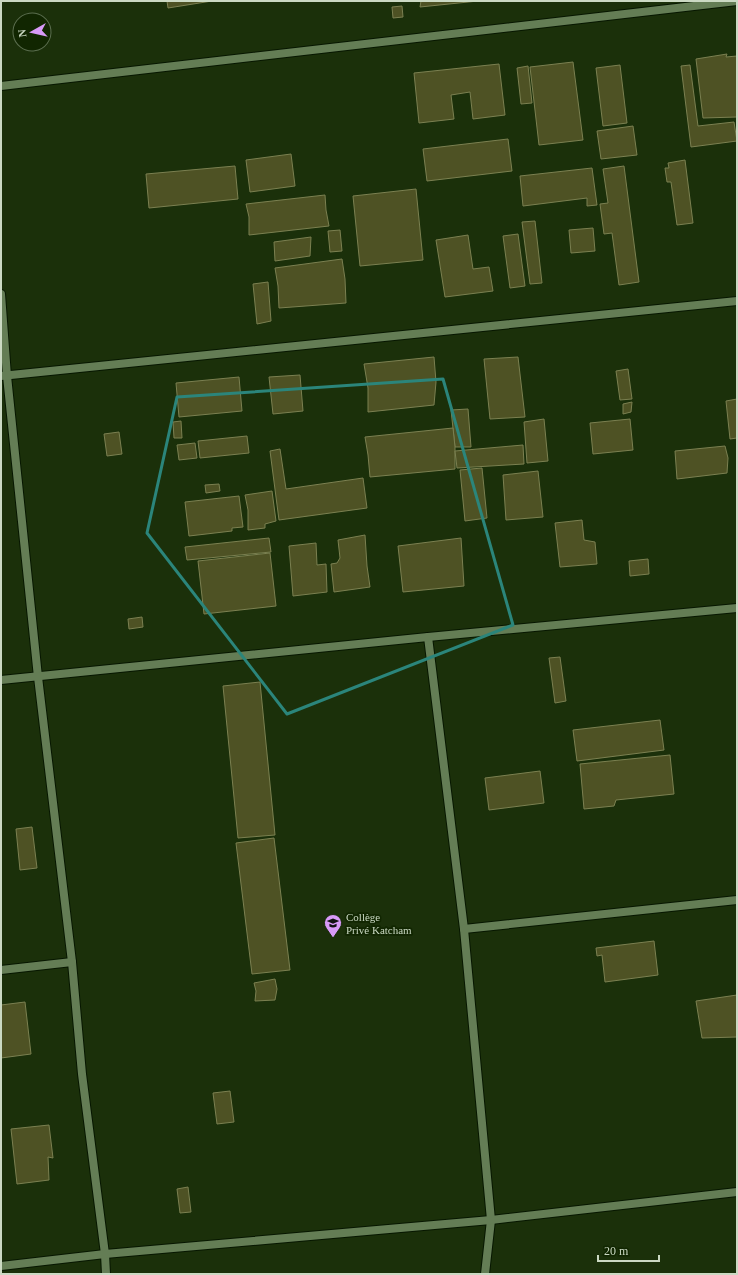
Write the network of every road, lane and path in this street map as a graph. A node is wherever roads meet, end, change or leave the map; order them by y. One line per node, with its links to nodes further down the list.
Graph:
1 (737, 1): 2 (street)
2 (1, 86)
3 (1, 294): 5 (street)
4 (737, 301): 5 (street)
5 (4, 376): 8 (street)
6 (737, 608): 7 (street)
7 (428, 637): 8 (street); 11 (street)
8 (38, 676): 9 (street); 12 (street)
9 (1, 680)
10 (737, 900): 11 (street)
11 (464, 929): 15 (street)
12 (72, 962): 13 (street); 16 (street)
13 (1, 970)
14 (737, 1192): 15 (street)
15 (491, 1220): 16 (street); 19 (street)
16 (105, 1254): 17 (street); 18 (street)
17 (1, 1266)
18 (106, 1274)
19 (485, 1274)

